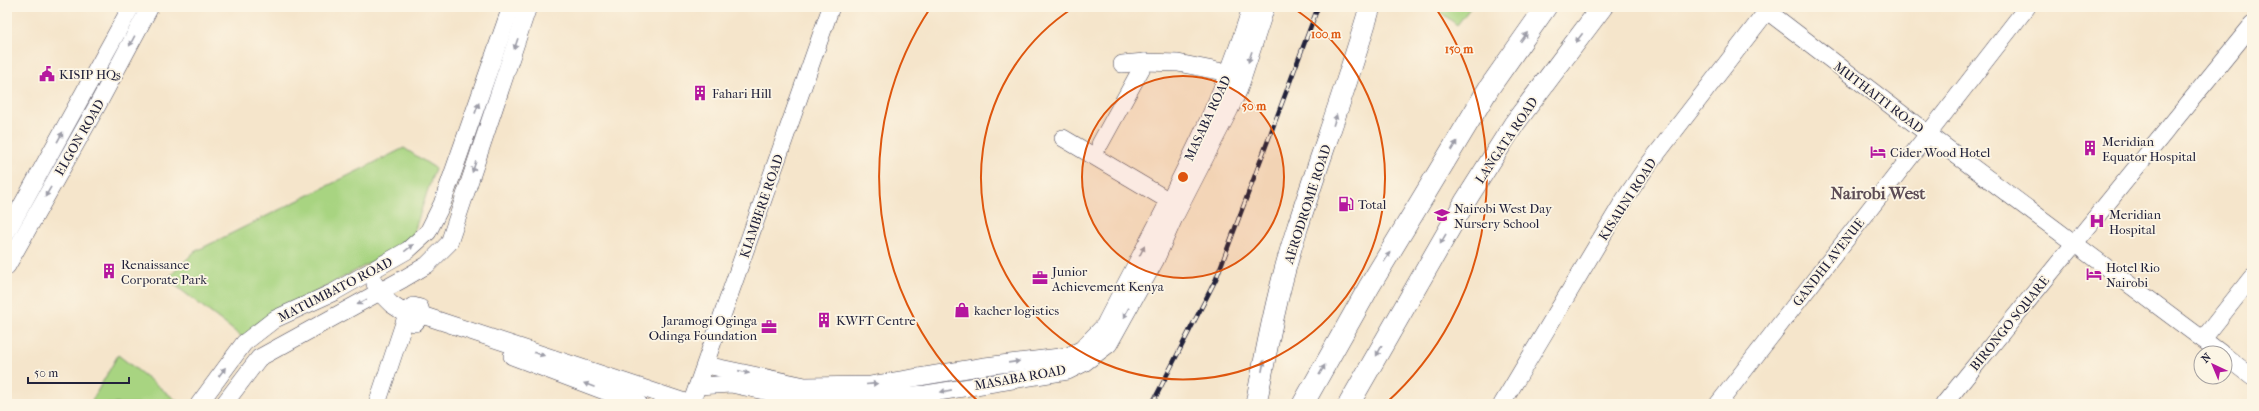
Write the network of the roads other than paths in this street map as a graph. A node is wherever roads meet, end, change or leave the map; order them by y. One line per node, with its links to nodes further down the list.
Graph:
1 (131, 7): 24 (street, ELGON ROAD, one-way to 1)
2 (150, 7): 27 (street, ELGON ROAD, one-way to 27)
3 (511, 7): 18 (street, MATUMBATO ROAD, one-way to 3)
4 (528, 7): 20 (street, MATUMBATO ROAD, one-way to 20)
5 (831, 7): 38 (street, KIAMBERE ROAD)
6 (1251, 7): 14 (street, MASABA ROAD)
7 (1266, 7): 14 (street, MASABA ROAD)
8 (1370, 7): 48 (main road, AERODROME ROAD, one-way to 8)
9 (1546, 7): 49 (main road, one-way to 9)
10 (1602, 7): 50 (main road, LANGATA ROAD, one-way to 50)
11 (2028, 7): 19 (street, GANDHI AVENUE)
12 (1766, 8): 19 (street, MUTHAITI ROAD); 51 (street, KISAUNI ROAD)
13 (2252, 25): 25 (street, BIRONGO SQUARE)
14 (1252, 29): 17 (street, MASABA ROAD); 23 (street, MASABA ROAD, one-way to 23)
15 (1145, 62): 16 (street); 17 (street); 22 (street)
16 (1122, 64)
17 (1228, 73): 23 (street, MASABA ROAD)
18 (468, 132): 20 (street); 26 (street, MATUMBATO ROAD, one-way to 18)
19 (1928, 134): 25 (street, MUTHAITI ROAD); 52 (street, GANDHI AVENUE)
20 (484, 138): 30 (street, MATUMBATO ROAD, one-way to 30)
21 (1063, 138): 23 (street)
22 (1100, 144)
23 (1174, 204): 39 (street, MASABA ROAD, one-way to 23); 41 (street, MASABA ROAD, one-way to 41)
24 (7, 232)
25 (2074, 242): 33 (street, MUTHAITI ROAD); 53 (street, BIRONGO SQUARE)
26 (391, 260): 28 (street, MATUMBATO ROAD); 30 (street)
27 (7, 266)
28 (369, 272): 31 (street); 34 (street, MATUMBATO ROAD)
29 (2252, 277): 33 (street)
30 (403, 279): 31 (street, MATUMBATO ROAD); 32 (street)
31 (379, 292): 32 (street); 36 (street, MATUMBATO ROAD, one-way to 36)
32 (413, 315): 45 (street); 46 (street, one-way to 32); 47 (street, one-way to 47)
33 (2203, 339): 35 (street, MUTHAITI ROAD)
34 (244, 343): 36 (street); 43 (street, MATUMBATO ROAD, one-way to 34)
35 (2211, 345)
36 (259, 358): 44 (street, MATUMBATO ROAD)
37 (2233, 362): 40 (street)
38 (706, 365): 39 (street, MASABA ROAD, one-way to 39); 42 (street, KIAMBERE ROAD)
39 (984, 366): 41 (street)
40 (2252, 377)
41 (984, 383): 42 (street, MASABA ROAD, one-way to 42)
42 (698, 386): 47 (street, KIAMBERE ROAD)
43 (199, 404)
44 (224, 404)
45 (377, 404)
46 (639, 404)
47 (691, 404)
48 (1256, 404)
49 (1303, 404)
50 (1349, 404)
51 (1502, 404)
52 (1718, 404)
53 (1944, 404)

